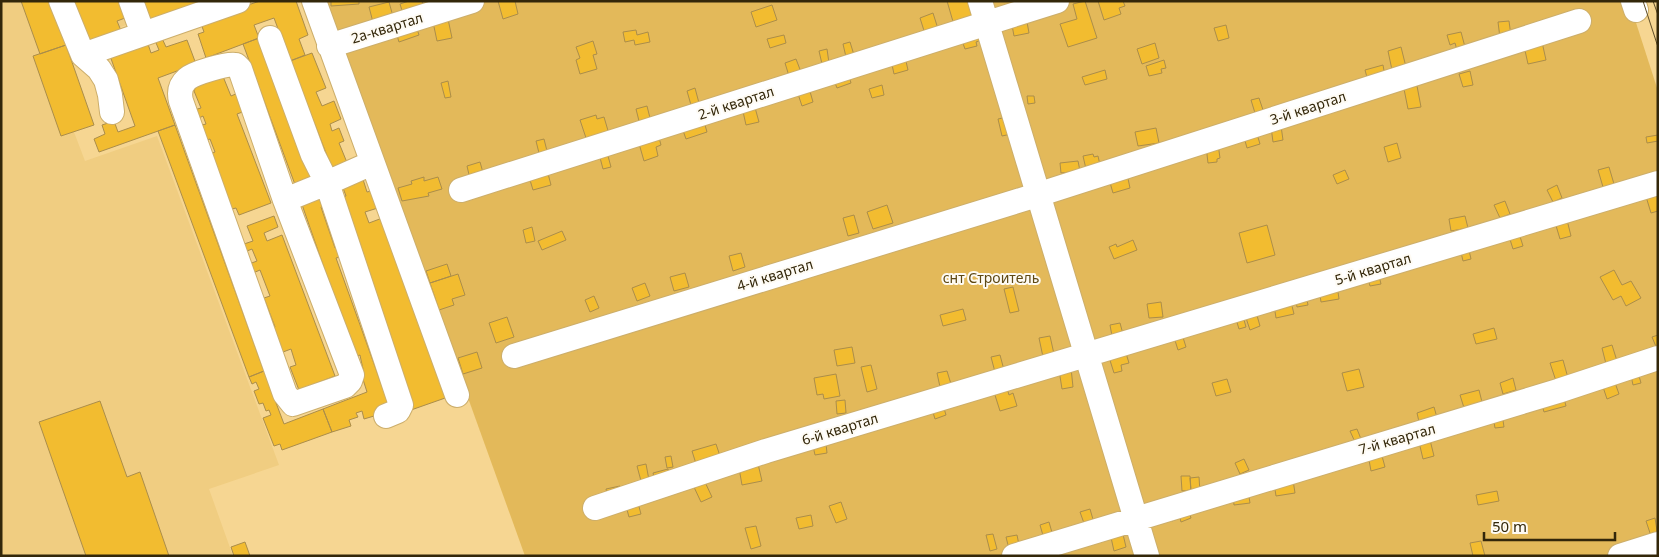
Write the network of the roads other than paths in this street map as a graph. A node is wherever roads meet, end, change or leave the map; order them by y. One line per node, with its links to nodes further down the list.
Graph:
1 (61, 1): 12 (street)
2 (131, 1): 9 (street)
3 (238, 1): 9 (street)
4 (314, 1): 11 (street)
5 (472, 1): 11 (street, 2а-квартал)
6 (1057, 1): 7 (street, 2-й квартал)
7 (983, 12): 17 (street, 2-й квартал); 18 (street)
8 (1579, 21): 18 (street, 3-й квартал)
9 (143, 34): 12 (street)
10 (270, 38): 15 (street)
11 (330, 46): 14 (street)
12 (82, 55): 13 (street)
13 (112, 112)
14 (372, 163): 15 (street); 23 (street)
15 (327, 183): 19 (street); 24 (street)
16 (1658, 183): 20 (street, 5-й квартал)
17 (461, 190)
18 (1037, 195): 20 (street); 21 (street, 4-й квартал)
19 (284, 200): 19 (street)
20 (1087, 355): 25 (street, 6-й квартал); 26 (street)
21 (514, 356)
22 (1658, 358): 26 (street, 7-й квартал)
23 (457, 395)
24 (386, 416)
25 (595, 508)
26 (1135, 518): 28 (street, 7-й квартал); 29 (street)
27 (1658, 544): 30 (street)
28 (1014, 556)
29 (1147, 556)
30 (1620, 556)

